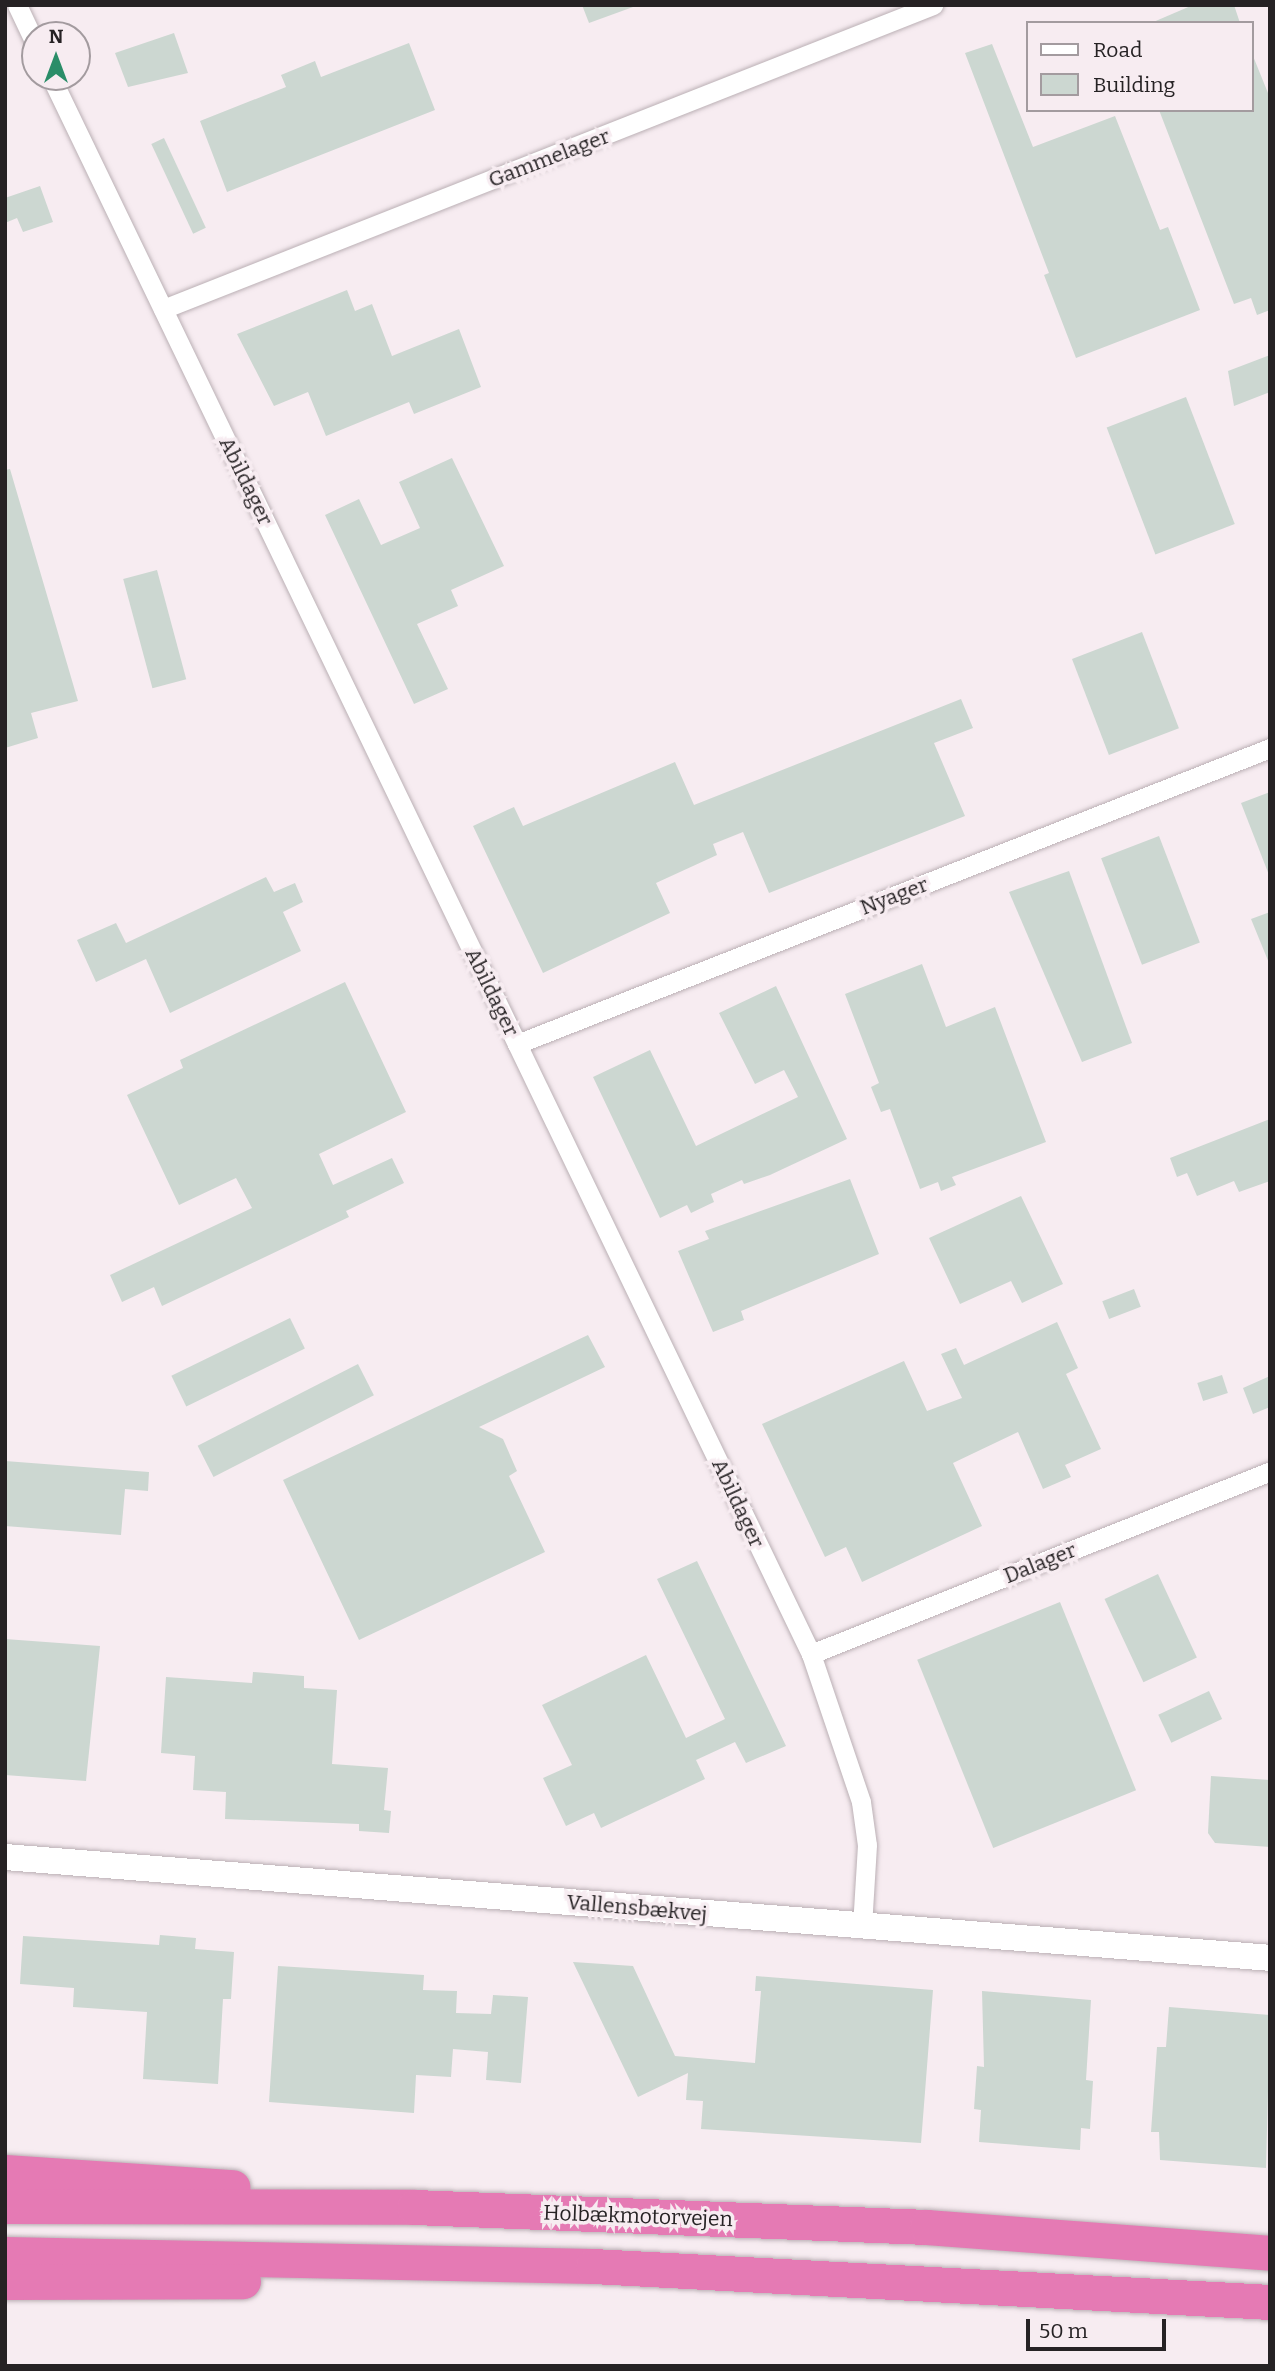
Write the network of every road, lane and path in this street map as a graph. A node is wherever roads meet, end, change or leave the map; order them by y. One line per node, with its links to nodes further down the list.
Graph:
1 (17, 5): 3 (street)
2 (933, 5): 5 (street, Gammelager)
3 (25, 21)
4 (58, 91): 5 (street, Abildager)
5 (163, 309): 7 (street, Abildager)
6 (1270, 748): 7 (street, Nyager)
7 (517, 1044): 9 (street, Abildager)
8 (1270, 1471): 9 (street, Dalager)
9 (811, 1654): 11 (street, Abildager)
10 (5, 1857): 11 (street, Vallensbækvej)
11 (862, 1926): 12 (street, Vallensbækvej)
12 (1270, 1958)
13 (5, 2172): 15 (highway)
14 (5, 2206): 15 (highway, Holbækmotorvejen)
15 (414, 2207): 16 (highway, Holbækmotorvejen)
16 (1270, 2253)
17 (5, 2254): 18 (highway)
18 (593, 2266): 19 (highway); 20 (highway)
19 (5, 2282)
20 (1270, 2302)

